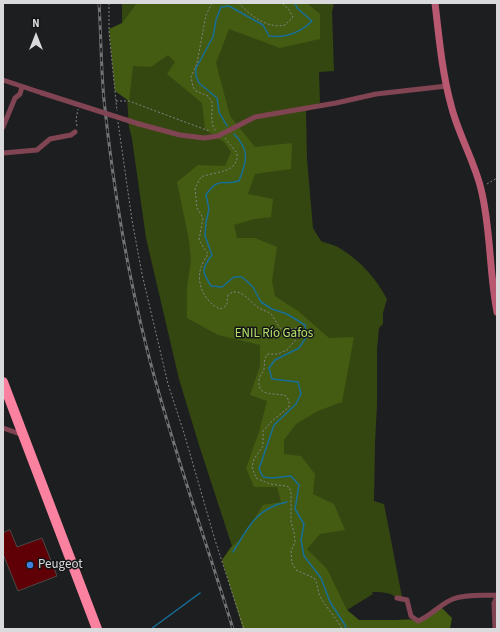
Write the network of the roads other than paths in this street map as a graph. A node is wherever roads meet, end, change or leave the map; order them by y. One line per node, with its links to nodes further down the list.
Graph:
1 (435, 3): 3 (street)
2 (3, 80): 4 (street)
3 (447, 86): 4 (street, bridge); 8 (street)
4 (22, 87): 5 (street)
5 (3, 127)
6 (75, 132): 7 (street)
7 (3, 153)
8 (497, 312)
9 (3, 382): 11 (highway)
10 (3, 428): 11 (street)
11 (23, 435): 14 (highway)
12 (497, 596): 13 (street); 15 (street)
13 (397, 598)
14 (97, 629)
15 (495, 629)

